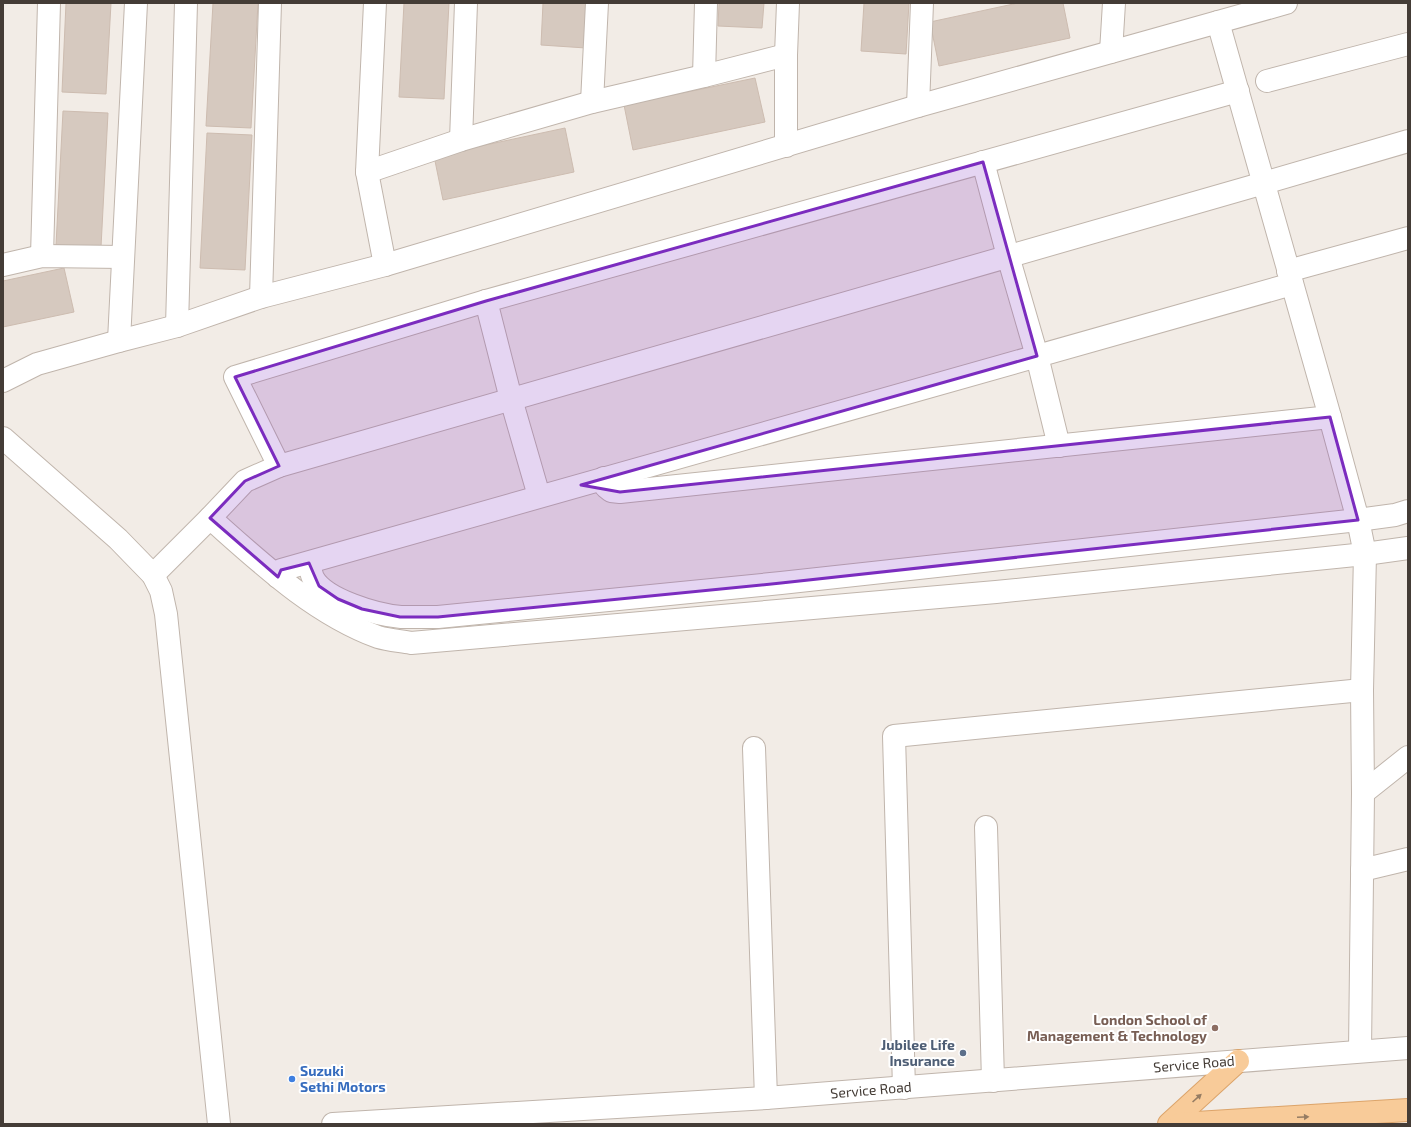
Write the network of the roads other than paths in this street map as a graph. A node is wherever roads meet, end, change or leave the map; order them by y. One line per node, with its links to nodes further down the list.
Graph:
1 (49, 3): 30 (street)
2 (136, 3): 32 (street)
3 (186, 3): 38 (street)
4 (270, 3): 36 (street)
5 (375, 3): 27 (street)
6 (466, 3): 23 (street)
7 (596, 3): 21 (street)
8 (706, 3): 18 (street)
9 (788, 3): 17 (street)
10 (1114, 3): 16 (street)
11 (1286, 3): 13 (street)
12 (926, 4): 22 (street)
13 (1242, 9): 14 (street)
14 (1218, 22): 16 (street); 20 (street)
15 (1408, 44): 19 (street)
16 (1111, 52): 22 (street)
17 (786, 55): 18 (street); 25 (street)
18 (704, 76): 21 (street)
19 (1267, 81)
20 (1238, 91): 26 (street); 28 (street)
21 (592, 102): 23 (street)
22 (918, 106): 25 (street)
23 (461, 140): 27 (street)
24 (1408, 141): 28 (street)
25 (786, 146): 33 (street)
26 (983, 162): 31 (street); 37 (street)
27 (367, 172): 33 (street)
28 (1264, 183): 31 (street); 35 (street)
29 (1408, 238): 35 (street)
30 (42, 256): 32 (street); 34 (street)
31 (1008, 256): 40 (street); 42 (street)
32 (123, 257): 39 (street)
33 (385, 264): 36 (street)
34 (3, 265)
35 (1290, 277): 40 (street); 43 (street)
36 (261, 297): 38 (street)
37 (486, 301): 42 (street); 46 (street)
38 (176, 326): 39 (street)
39 (119, 341): 41 (street)
40 (1037, 356): 45 (street); 47 (street)
41 (3, 380)
42 (511, 399): 46 (street); 48 (street)
43 (1330, 417): 45 (street); 51 (street)
44 (3, 438): 55 (street)
45 (1059, 446): 47 (street)
46 (278, 466): 50 (street)
47 (604, 478): 48 (street)
48 (539, 496): 54 (street)
49 (1408, 511): 51 (street)
50 (210, 518): 55 (street); 56 (street)
51 (1358, 520): 53 (street); 54 (street)
52 (1408, 548): 53 (street)
53 (1365, 554): 56 (street); 57 (street)
54 (309, 563): 56 (street)
55 (153, 575): 71 (street)
56 (278, 577)
57 (1362, 690): 60 (street); 68 (street)
58 (754, 748): 69 (street)
59 (1408, 758): 60 (street)
60 (1364, 793): 63 (street)
61 (986, 827): 67 (street)
62 (1408, 859): 63 (street)
63 (1362, 870): 65 (street)
64 (1408, 1048): 65 (street, Service Road)
65 (1360, 1051): 66 (street, Service Road)
66 (1238, 1061): 67 (street, Service Road); 73 (main road, one-way to 66)
67 (993, 1080): 68 (street, Service Road)
68 (904, 1088): 69 (street, Service Road)
69 (766, 1098): 72 (street, Service Road)
70 (1408, 1110): 74 (main road, one-way to 70)
71 (218, 1124)
72 (333, 1124)
73 (1169, 1124)
74 (1180, 1124)

